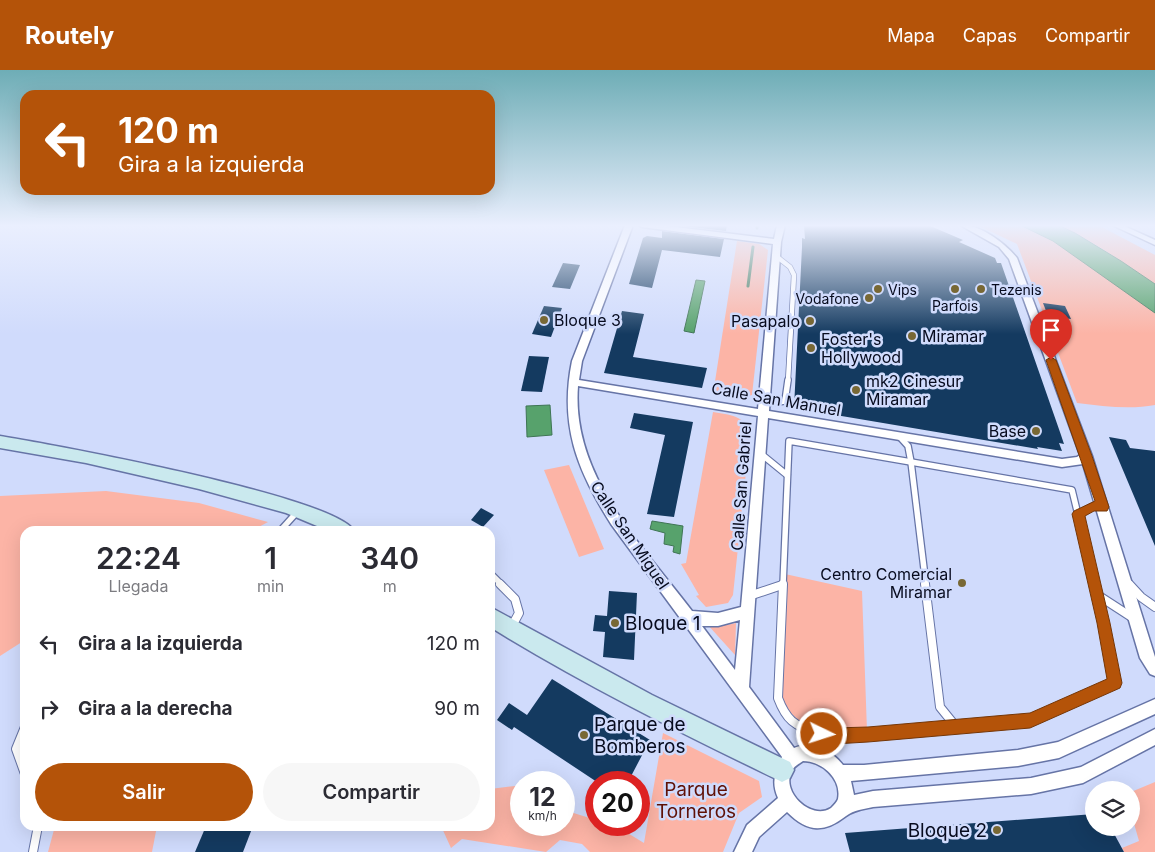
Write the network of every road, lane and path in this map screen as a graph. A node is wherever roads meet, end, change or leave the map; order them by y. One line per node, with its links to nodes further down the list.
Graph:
1 (615, 261): 5 (street, Calle San Miguel)
2 (776, 261): 6 (street, Calle San Gabriel)
3 (783, 261): 6 (lane)
4 (1014, 261): 10 (street)
5 (573, 382): 6 (street, Calle San Manuel); 26 (street, Calle San Miguel)
6 (763, 408): 7 (street, Calle San Manuel); 9 (street, Calle San Gabriel)
7 (899, 436): 11 (lane); 12 (street, Calle San Manuel)
8 (0, 442): 16 (street)
9 (760, 453): 13 (lane); 24 (street, Calle San Gabriel)
10 (1086, 456): 12 (street, Calle San Manuel); 14 (street)
11 (911, 463): 13 (lane); 17 (lane); 33 (lane)
12 (1062, 463): 14 (street, Calle San Manuel)
13 (787, 475): 22 (lane)
14 (1094, 480): 15 (street)
15 (1103, 507): 17 (lane); 21 (street)
16 (299, 509): 18 (lane); 19 (street)
17 (1078, 514): 23 (lane)
18 (284, 526)
19 (336, 526)
20 (495, 578): 29 (lane)
21 (1124, 578): 25 (lane); 28 (street)
22 (782, 585): 24 (lane); 33 (lane)
23 (1096, 594): 28 (lane); 33 (lane)
24 (748, 603): 26 (street); 31 (street, Calle San Gabriel)
25 (1155, 607)
26 (688, 617): 31 (street, Calle San Miguel)
27 (495, 619): 29 (street)
28 (1135, 619): 30 (street)
29 (510, 628): 37 (street)
30 (1155, 669)
31 (741, 691): 37 (street, Calle San Miguel)
32 (1155, 706): 38 (street)
33 (957, 728)
34 (1155, 737): 40 (street)
35 (20, 739): 36 (lane)
36 (20, 760)
37 (787, 764): 38 (street); 39 (street)
38 (839, 773): 40 (street)
39 (788, 800): 40 (street); 43 (street)
40 (842, 809)
41 (37, 831): 42 (lane)
42 (33, 852)
43 (743, 852)

